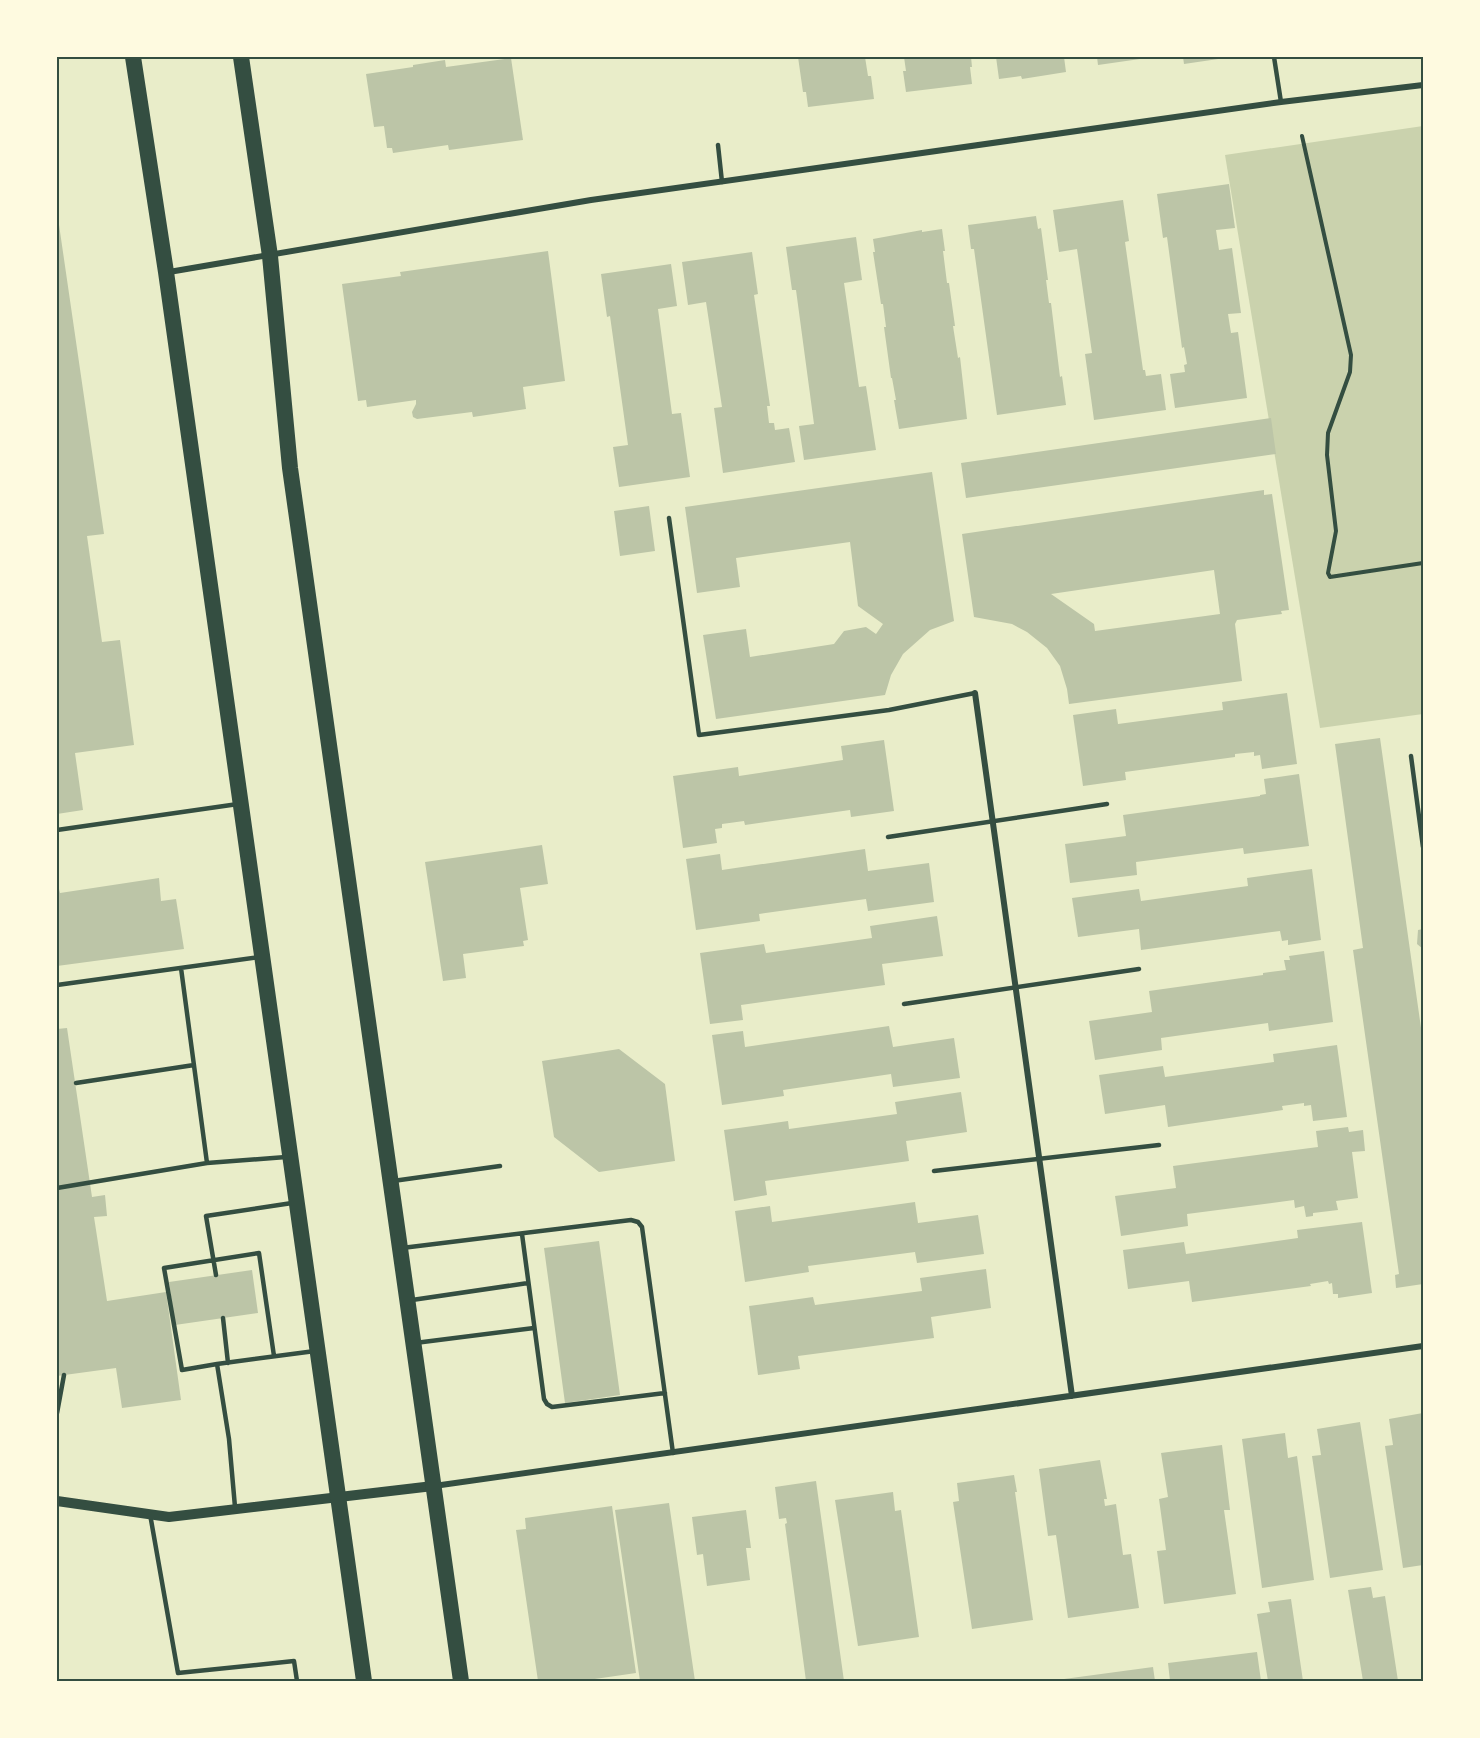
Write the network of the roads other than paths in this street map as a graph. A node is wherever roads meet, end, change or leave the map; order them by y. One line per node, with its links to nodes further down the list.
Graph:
1 (133, 57): 9 (highway)
2 (241, 57): 8 (highway)
3 (1275, 57): 5 (lane)
4 (1423, 85): 5 (street)
5 (1281, 102): 7 (street)
6 (718, 145): 7 (lane)
7 (722, 182): 8 (street)
8 (270, 256): 9 (street); 33 (highway)
9 (166, 272): 13 (highway)
10 (669, 518): 11 (lane)
11 (975, 693): 15 (street)
12 (1411, 756): 18 (lane)
13 (240, 803): 16 (lane); 19 (highway)
14 (1107, 804): 15 (lane)
15 (993, 820): 17 (lane); 23 (street)
16 (57, 830)
17 (888, 837)
18 (1423, 847)
19 (262, 956): 20 (lane); 28 (highway)
20 (181, 968): 22 (lane); 25 (lane)
21 (1139, 969): 23 (lane)
22 (57, 985)
23 (1016, 986): 24 (lane); 29 (street)
24 (904, 1004)
25 (194, 1065): 26 (lane); 30 (lane)
26 (76, 1083)
27 (1159, 1145): 29 (lane)
28 (290, 1157): 30 (lane); 35 (highway)
29 (1039, 1160): 32 (lane); 52 (street)
30 (207, 1163): 34 (lane)
31 (500, 1166): 33 (lane)
32 (934, 1171)
33 (390, 1181): 37 (highway)
34 (57, 1188)
35 (296, 1203): 38 (lane); 46 (highway)
36 (522, 1234): 37 (lane); 40 (lane); 51 (lane)
37 (399, 1248): 41 (highway)
38 (213, 1260): 39 (lane); 47 (lane); 49 (lane)
39 (216, 1275)
40 (528, 1283): 41 (lane); 43 (lane)
41 (407, 1300): 44 (highway)
42 (223, 1318): 48 (lane)
43 (534, 1328): 44 (lane); 51 (lane)
44 (413, 1343): 55 (highway)
45 (1423, 1346): 52 (street)
46 (318, 1351): 47 (lane); 56 (highway)
47 (274, 1356): 48 (lane)
48 (228, 1363): 49 (lane)
49 (217, 1364): 58 (lane)
50 (64, 1375): 53 (lane)
51 (665, 1394): 54 (lane)
52 (1072, 1396): 54 (street)
53 (57, 1413)
54 (673, 1453): 55 (street)
55 (433, 1486): 56 (street); 62 (highway)
56 (338, 1497): 58 (street); 61 (highway)
57 (57, 1501): 59 (street)
58 (235, 1509): 59 (street)
59 (150, 1514): 60 (lane)
60 (297, 1681)
61 (364, 1681)
62 (461, 1681)

